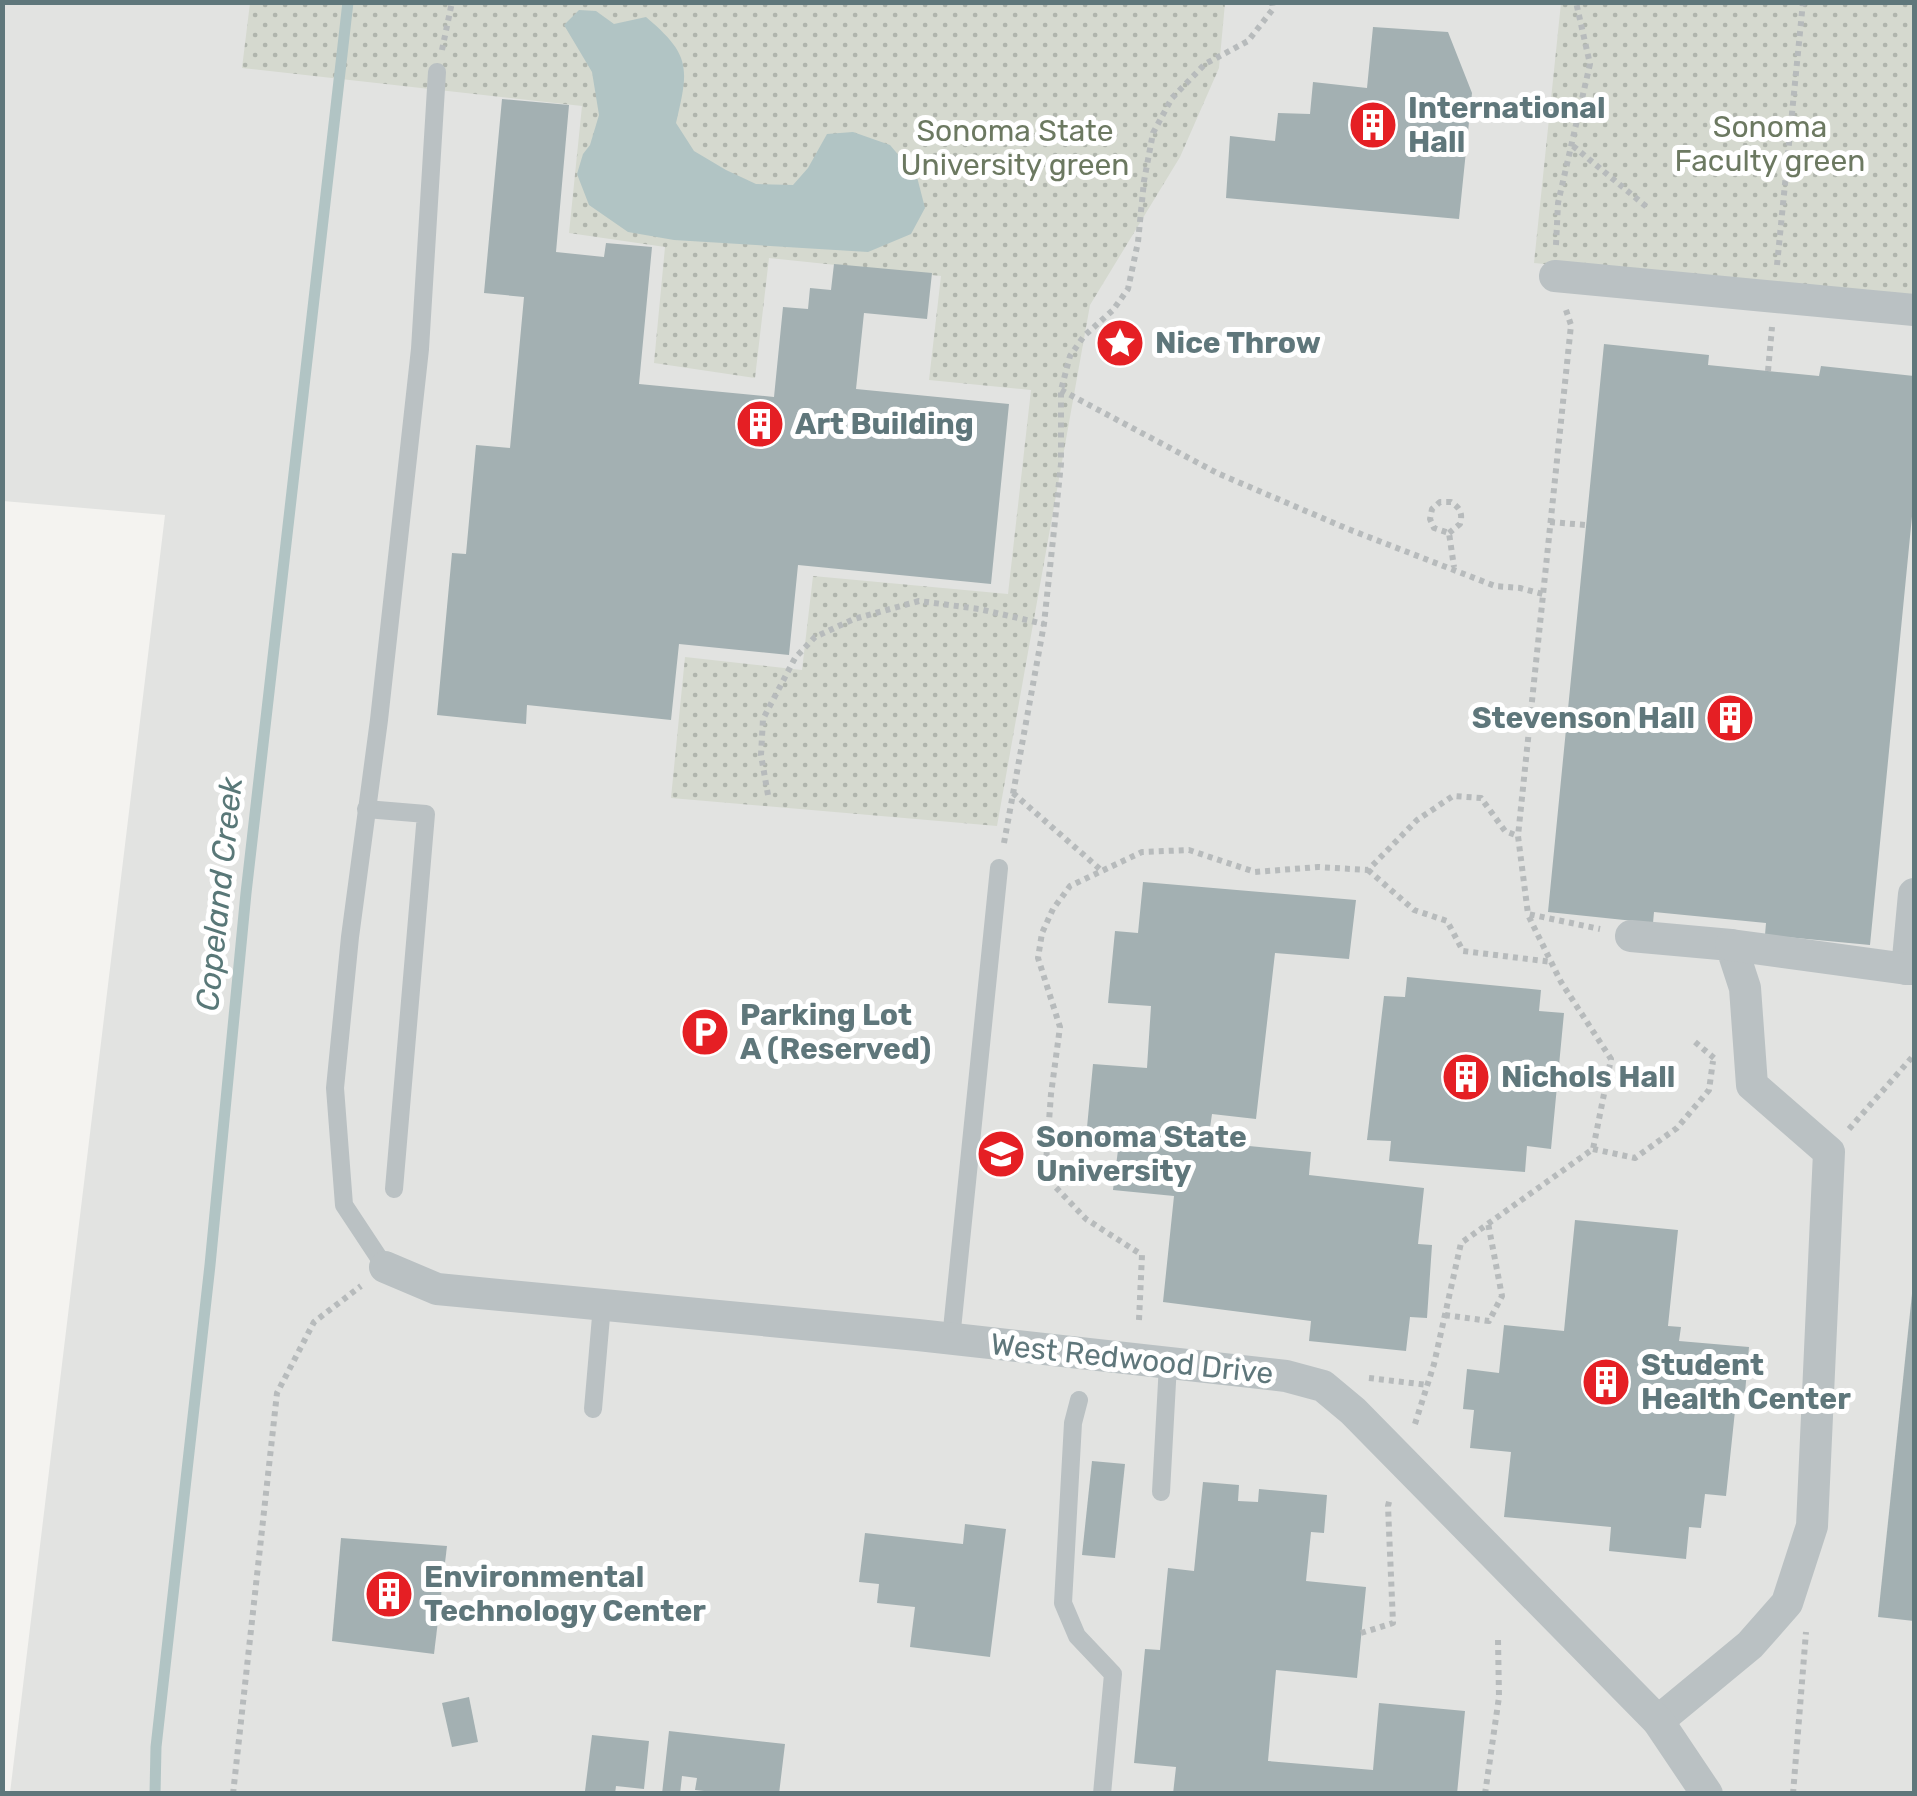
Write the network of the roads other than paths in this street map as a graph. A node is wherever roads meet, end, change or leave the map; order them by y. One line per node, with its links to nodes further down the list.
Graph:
1 (437, 72): 4 (lane)
2 (1554, 276): 3 (street)
3 (1914, 310)
4 (366, 809): 10 (lane); 11 (lane)
5 (999, 868): 13 (lane)
6 (1914, 894): 9 (street)
7 (1631, 936): 8 (street)
8 (1731, 945): 9 (street); 18 (street)
9 (1911, 969)
10 (394, 1189)
11 (386, 1267): 12 (street, West Redwood Drive)
12 (602, 1305): 13 (street, West Redwood Drive); 16 (lane)
13 (951, 1339): 14 (street, West Redwood Drive)
14 (1168, 1364): 17 (lane); 18 (street, West Redwood Drive)
15 (1079, 1400): 19 (lane)
16 (593, 1409)
17 (1161, 1492)
18 (1658, 1721): 20 (street, West Redwood Drive)
19 (1102, 1794)
20 (1706, 1794)

